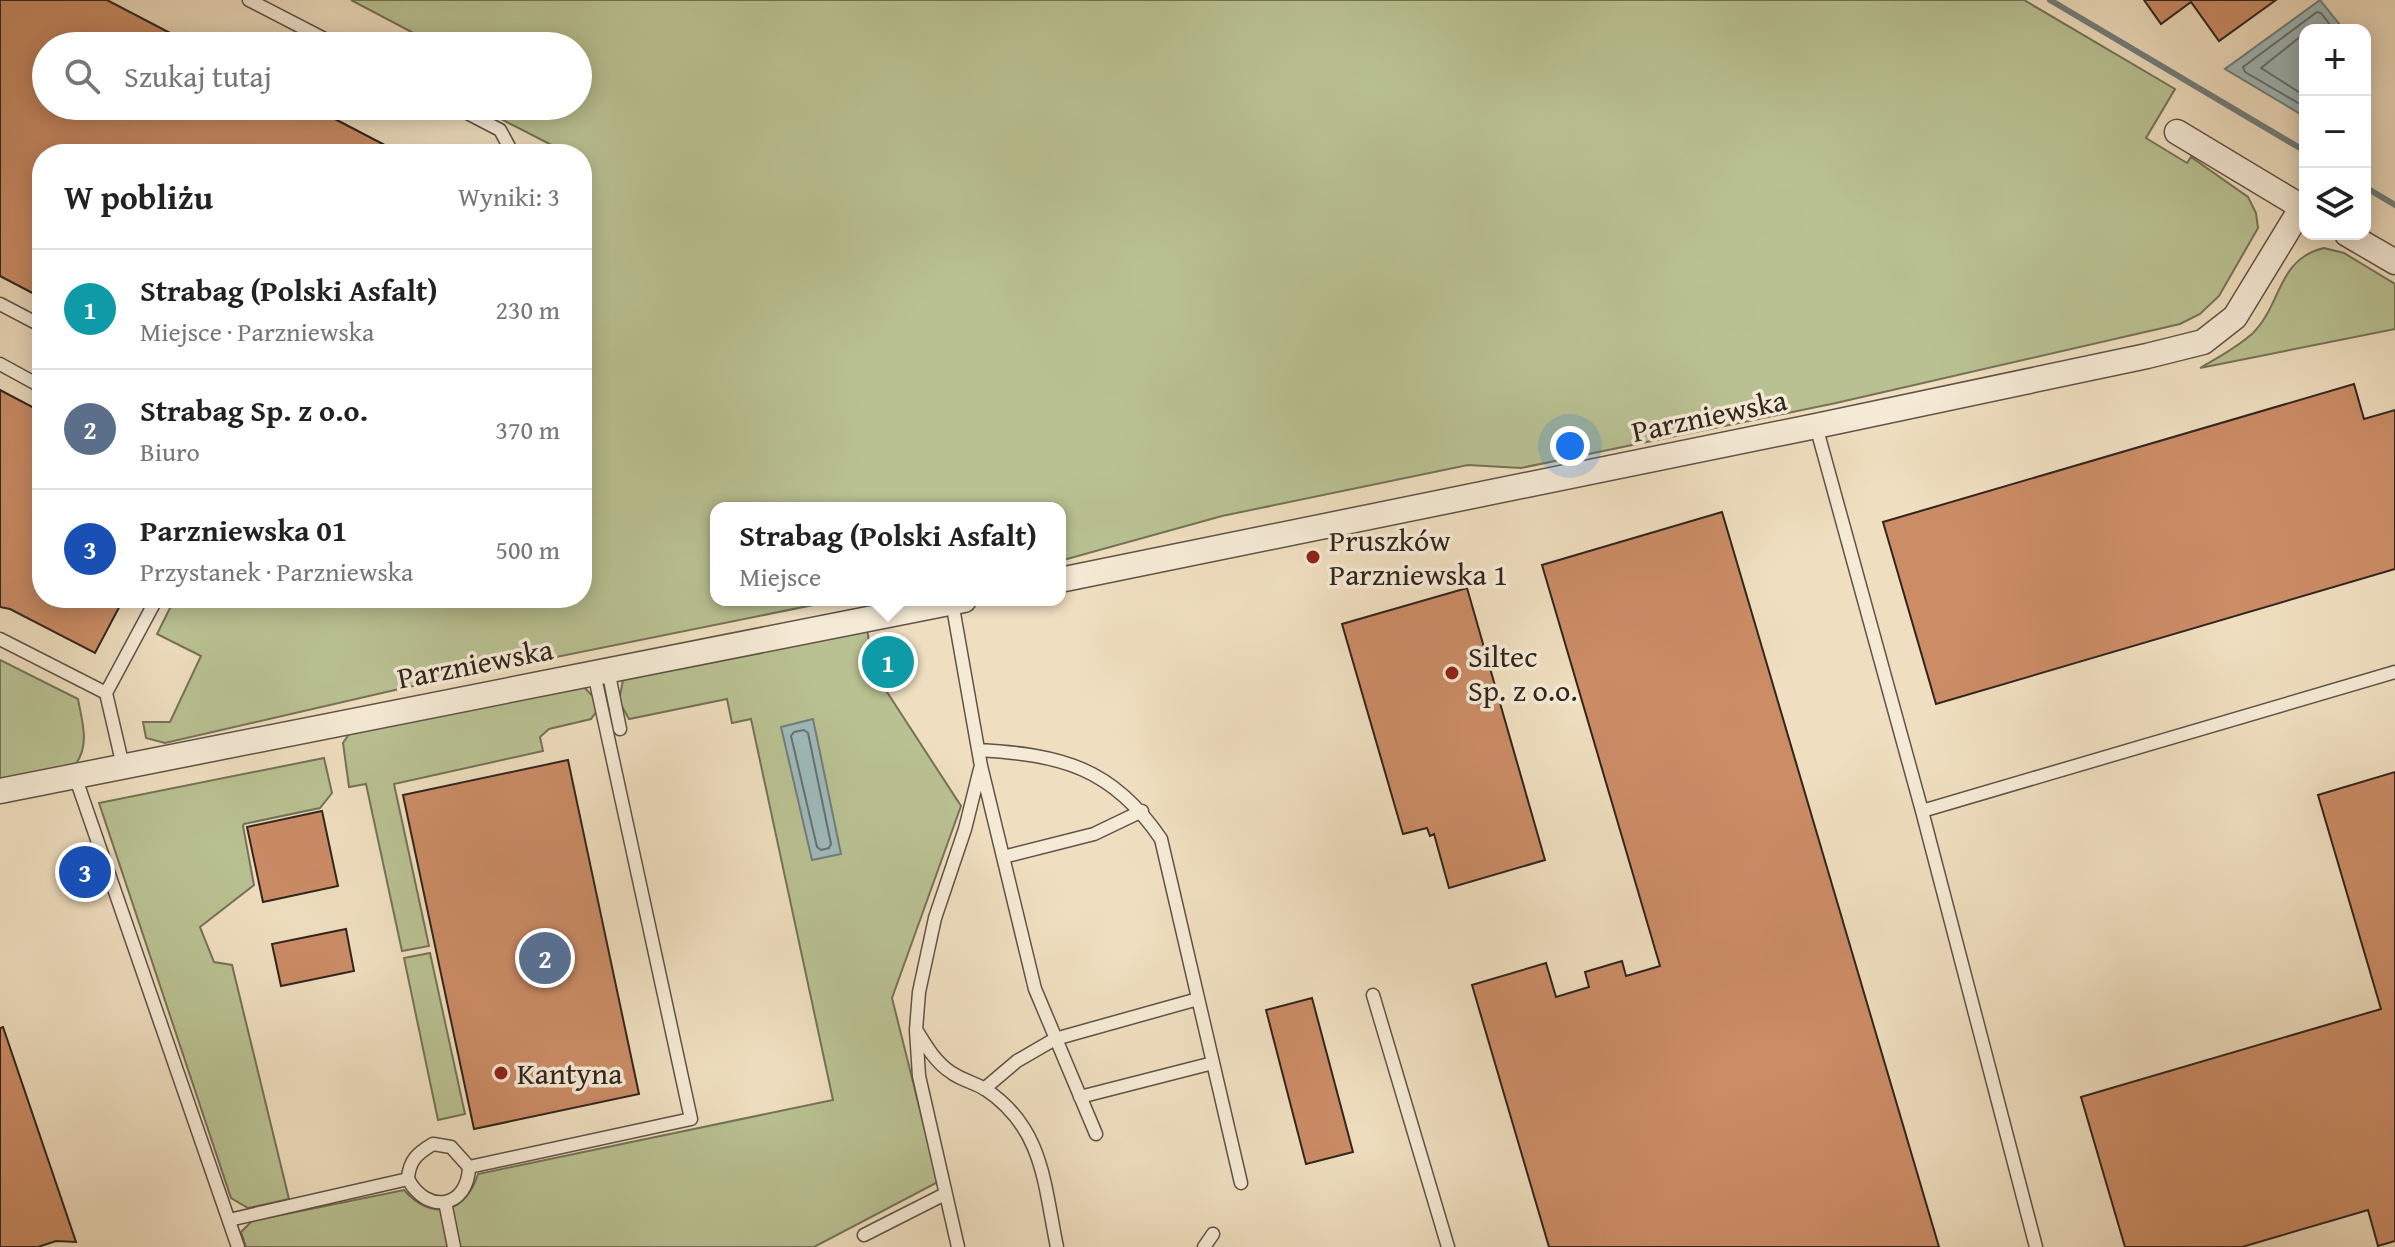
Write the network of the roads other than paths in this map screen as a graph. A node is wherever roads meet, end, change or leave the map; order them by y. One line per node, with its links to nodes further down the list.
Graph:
1 (249, 0): 2 (lane)
2 (311, 32)
3 (481, 120): 5 (lane)
4 (2177, 132): 6 (street)
5 (508, 144)
6 (2299, 205)
7 (2299, 216): 14 (street, Parzniewska)
8 (2357, 240): 9 (street)
9 (2395, 262)
10 (0, 304): 11 (lane)
11 (32, 321)
12 (0, 364): 13 (lane)
13 (32, 382)
14 (1816, 426): 15 (street, Parzniewska); 30 (lane)
15 (1066, 579)
16 (932, 606): 20 (street, Parzniewska)
17 (959, 606): 24 (lane)
18 (152, 608): 22 (lane)
19 (0, 639): 22 (lane)
20 (601, 671): 23 (lane); 25 (street, Parzniewska); 40 (lane)
21 (2395, 672): 30 (lane)
22 (106, 693): 25 (lane)
23 (620, 729)
24 (979, 750): 26 (lane); 29 (lane)
25 (123, 766): 27 (street, Parzniewska)
26 (981, 766): 31 (lane); 34 (lane)
27 (75, 776): 28 (street, Parzniewska); 45 (lane)
28 (0, 791)
29 (1142, 811): 31 (lane); 33 (lane)
30 (1922, 811): 54 (lane)
31 (1003, 857): 35 (lane)
32 (1373, 995): 53 (lane)
33 (1198, 999): 35 (lane); 36 (lane)
34 (916, 1030): 37 (lane); 43 (lane)
35 (1055, 1039): 37 (lane); 38 (lane)
36 (1213, 1063): 38 (lane); 42 (lane)
37 (984, 1089): 51 (lane)
38 (1080, 1097): 39 (lane)
39 (1096, 1134)
40 (469, 1167): 41 (lane); 44 (lane)
41 (408, 1179): 44 (lane); 45 (lane)
42 (1241, 1183)
43 (945, 1194): 47 (lane); 48 (lane)
44 (445, 1202): 50 (lane)
45 (229, 1220): 49 (lane)
46 (1213, 1234): 52 (lane)
47 (864, 1235)
48 (957, 1245)
49 (238, 1247)
50 (454, 1247)
51 (1057, 1247)
52 (1204, 1247)
53 (1448, 1247)
54 (2036, 1247)

